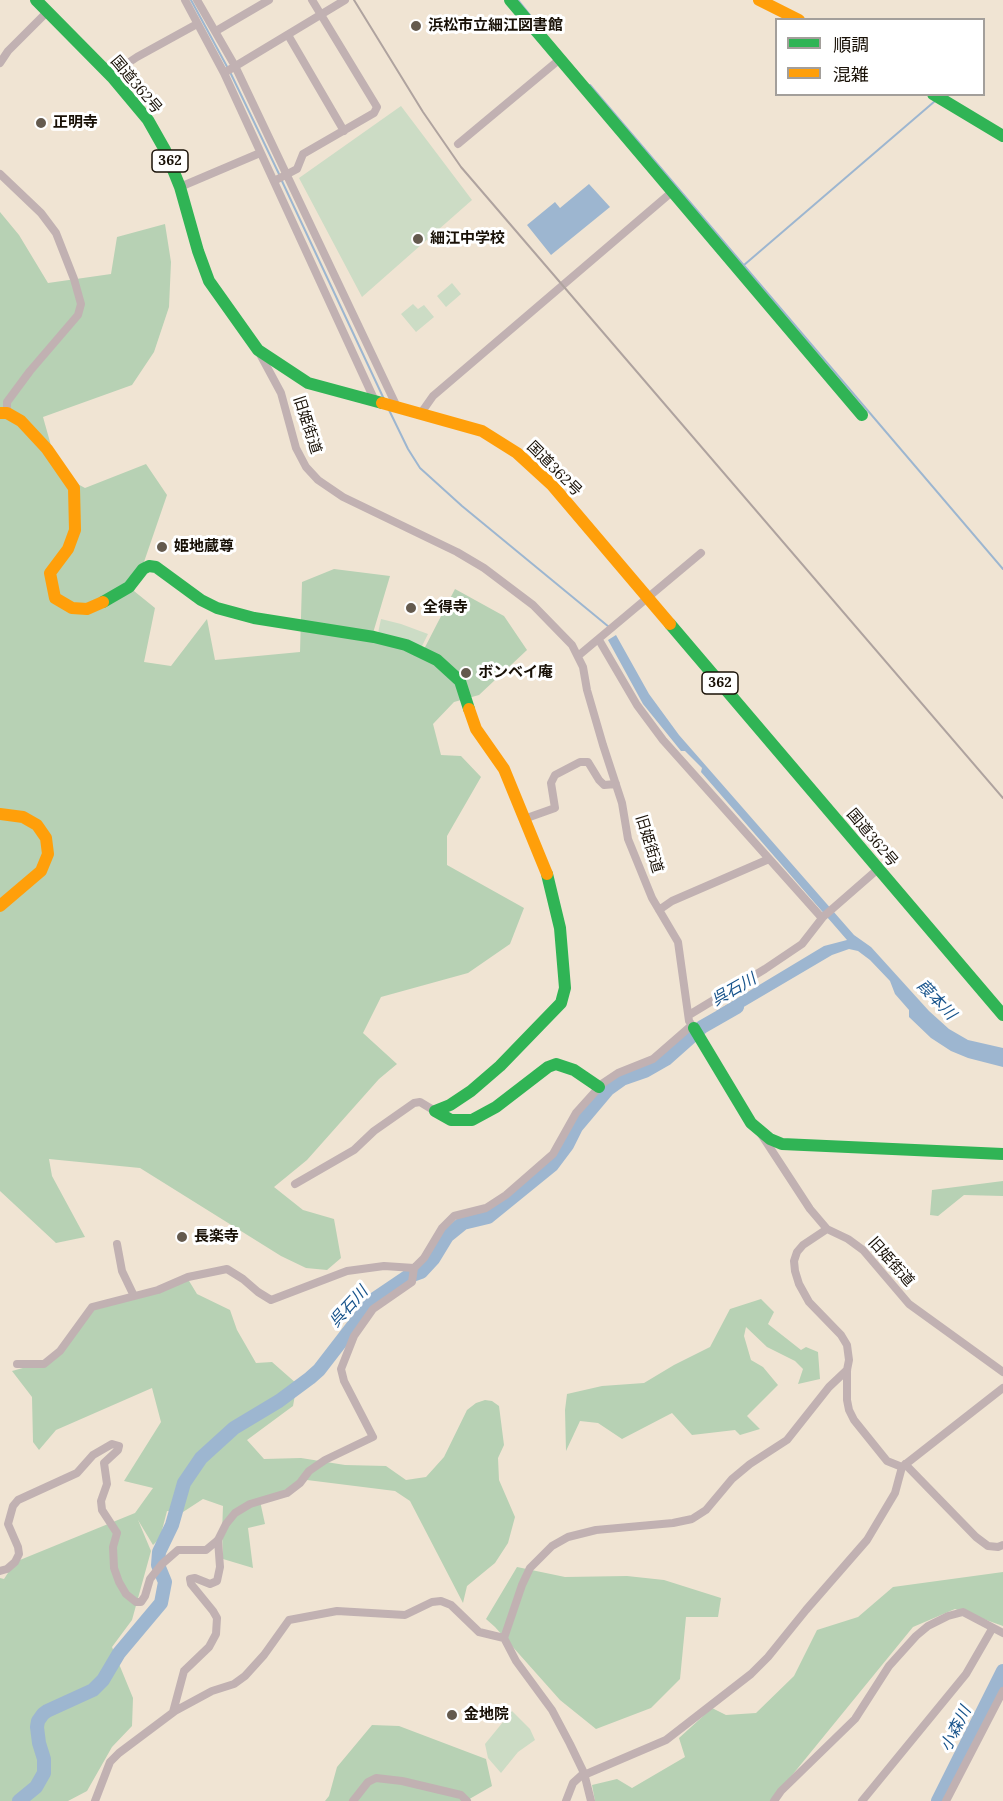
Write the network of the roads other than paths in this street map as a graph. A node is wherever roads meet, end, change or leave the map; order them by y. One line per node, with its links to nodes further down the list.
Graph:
1 (36, 0): 9 (main road, 国道362号 / 362)
2 (185, 0): 12 (street)
3 (197, 0): 13 (street)
4 (269, 0): 13 (street)
5 (312, 0): 10 (street)
6 (345, 0): 10 (street)
7 (510, 0): 15 (main road)
8 (759, 0): 11 (main road)
9 (47, 12): 16 (street); 19 (main road, 国道362号 / 362)
10 (321, 15): 14 (street); 21 (street)
11 (795, 18)
12 (197, 24): 18 (street); 19 (street)
13 (216, 31): 17 (street)
14 (288, 35): 17 (street); 21 (street)
15 (560, 59): 23 (street); 29 (main road)
16 (0, 63)
17 (235, 66): 18 (street); 26 (street)
18 (224, 72): 24 (street)
19 (112, 77): 28 (main road, 国道362号 / 362)
20 (936, 96): 22 (main road)
21 (344, 131): 26 (street)
22 (1003, 136)
23 (458, 144)
24 (260, 153): 27 (street); 28 (street)
25 (0, 174): 33 (street)
26 (287, 174): 27 (street); 32 (street)
27 (274, 181): 31 (street)
28 (180, 187): 30 (main road, 国道362号 / 362)
29 (673, 191): 34 (street); 35 (main road)
30 (258, 350): 31 (main road, 国道362号 / 362); 39 (street, 旧姫街道)
31 (375, 401): 32 (main road, 国道362号 / 362)
32 (398, 407): 34 (main road, 国道362号 / 362)
33 (4, 413): 42 (main road)
34 (421, 413): 37 (main road, 国道362号 / 362)
35 (862, 415)
36 (701, 554): 37 (street)
37 (648, 598): 38 (street); 44 (main road, 国道362号 / 362)
38 (600, 639): 39 (street); 43 (street)
39 (578, 656): 40 (street, 旧姫街道)
40 (616, 784): 42 (street); 46 (street, 旧姫街道)
41 (0, 814): 45 (main road)
42 (524, 819): 52 (main road)
43 (769, 859): 46 (street); 47 (street)
44 (878, 869): 47 (street); 49 (main road, 国道362号 / 362)
45 (0, 906)
46 (659, 910): 48 (street, 旧姫街道)
47 (822, 918): 48 (street)
48 (689, 1015): 50 (street, 旧姫街道)
49 (1003, 1015)
50 (695, 1030): 51 (street); 53 (main road, 旧姫街道)
51 (599, 1087): 52 (main road); 58 (street)
52 (435, 1111): 55 (street)
53 (760, 1132): 54 (main road); 56 (street, 旧姫街道)
54 (1003, 1155)
55 (295, 1184)
56 (827, 1229): 61 (street); 62 (street, 旧姫街道)
57 (117, 1244): 59 (street)
58 (414, 1269): 59 (street); 65 (street)
59 (134, 1296): 60 (street)
60 (17, 1364)
61 (847, 1370): 64 (street); 70 (street)
62 (1003, 1372)
63 (1003, 1388): 64 (street)
64 (904, 1466): 66 (street); 73 (street)
65 (218, 1540): 67 (street); 72 (street)
66 (1003, 1545)
67 (0, 1571)
68 (992, 1629): 69 (street); 79 (street); 80 (street)
69 (1003, 1633)
70 (504, 1638): 72 (street); 73 (street)
71 (1003, 1691): 81 (street)
72 (173, 1712): 74 (street)
73 (584, 1774): 77 (street); 78 (street)
74 (95, 1801)
75 (353, 1801): 76 (street)
76 (467, 1801)
77 (566, 1801)
78 (591, 1801)
79 (774, 1801)
80 (862, 1801)
81 (946, 1801)

